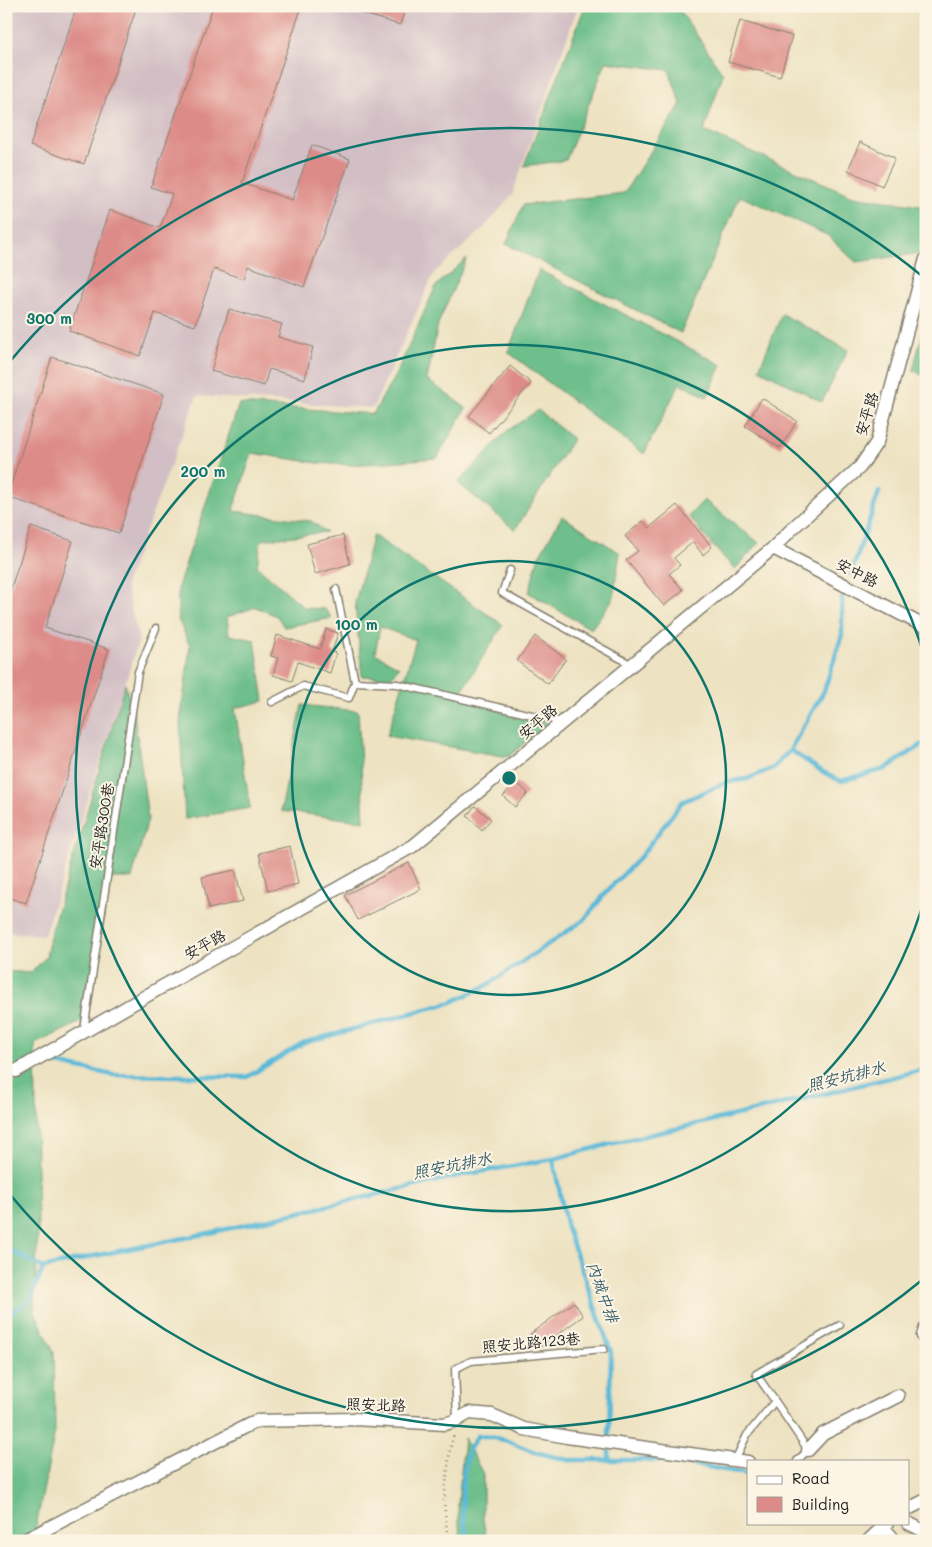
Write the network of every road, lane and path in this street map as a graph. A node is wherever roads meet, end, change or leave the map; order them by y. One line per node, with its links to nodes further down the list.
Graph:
1 (926, 259): 2 (street, 安平路)
2 (773, 548): 5 (street, 安中路); 7 (street, 安平路)
3 (510, 570): 7 (lane)
4 (336, 589): 8 (lane)
5 (926, 627)
6 (156, 628): 11 (lane, 安平路300巷)
7 (632, 665): 10 (street, 安平路)
8 (354, 682): 9 (lane); 10 (lane)
9 (272, 702)
10 (563, 722): 11 (street, 安平路)
11 (84, 1032): 12 (street, 安平路)
12 (16, 1071)
13 (840, 1325): 18 (lane)
14 (926, 1327): 15 (street)
15 (926, 1340)
16 (604, 1349): 19 (lane, 照安北路123巷)
17 (898, 1396): 20 (street)
18 (775, 1401): 20 (lane); 21 (lane)
19 (457, 1420): 21 (street, 照安北路); 28 (street, 照安北路); 32 (path)
20 (808, 1450): 22 (lane)
21 (735, 1460): 23 (street, 照安北路)
22 (798, 1460)
23 (747, 1462)
24 (926, 1500): 25 (street)
25 (910, 1508)
26 (910, 1524): 29 (street)
27 (885, 1525): 33 (street); 34 (street)
28 (48, 1528): 30 (street, 照安北路); 31 (lane)
29 (926, 1532)
30 (23, 1541)
31 (46, 1541)
32 (448, 1541)
33 (868, 1541)
34 (895, 1541)

